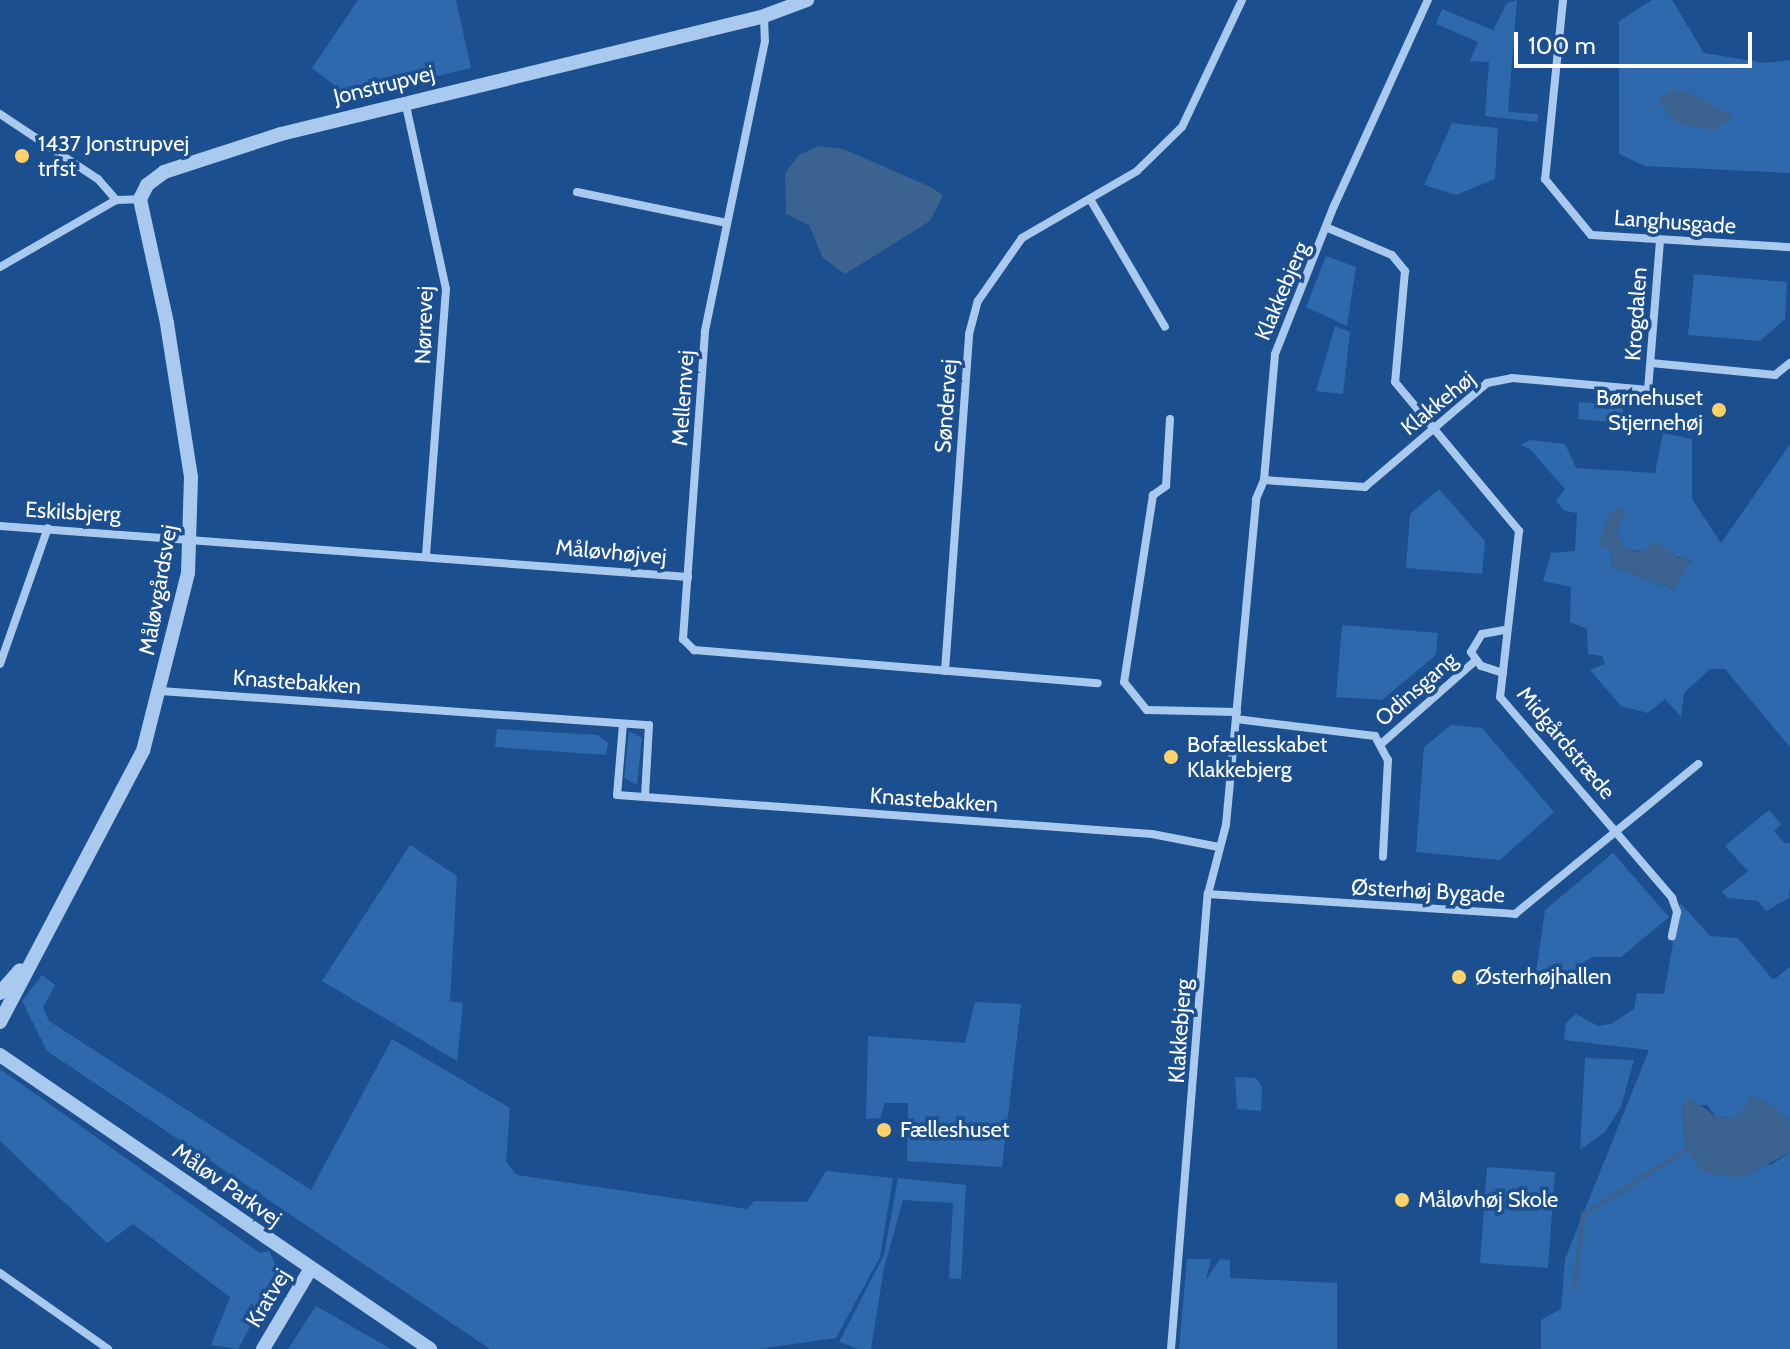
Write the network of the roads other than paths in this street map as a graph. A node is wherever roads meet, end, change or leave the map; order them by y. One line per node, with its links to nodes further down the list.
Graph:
1 (807, 0): 5 (street, Jonstrupvej)
2 (1242, 0): 10 (street, Søndervej)
3 (1428, 0): 13 (street, Klakkebjerg)
4 (1563, 0): 14 (street, Langhusgade)
5 (764, 16): 6 (street, Jonstrupvej); 12 (street, Mellemvej)
6 (405, 101): 9 (street, Jonstrupvej); 27 (street, Nørrevej)
7 (0, 114): 11 (street)
8 (577, 192): 12 (street)
9 (140, 199): 11 (street); 26 (street, Måløvgårdsvej)
10 (1090, 199): 17 (street); 32 (street, Søndervej)
11 (116, 200): 16 (street)
12 (727, 223): 28 (street, Mellemvej)
13 (1328, 228): 22 (street, Midgårdstræde); 23 (street, Klakkebjerg)
14 (1660, 240): 15 (street, Langhusgade); 18 (street, Krogdalen)
15 (1790, 247)
16 (0, 267)
17 (1165, 327)
18 (1651, 363): 19 (street); 20 (street, Krogdalen)
19 (1790, 363)
20 (1648, 390): 22 (street, Klakkehøj)
21 (1170, 419): 36 (street)
22 (1437, 427): 23 (street, Klakkehøj); 29 (street, Midgårdstræde)
23 (1264, 480): 36 (street, Klakkebjerg)
24 (0, 526): 25 (street, Eskilsbjerg)
25 (48, 528): 26 (street, Eskilsbjerg); 31 (street)
26 (193, 537): 27 (street, Måløvhøjvej); 35 (street, Måløvgårdsvej)
27 (426, 555): 28 (street, Måløvhøjvej)
28 (688, 577): 32 (street, Måløvhøjvej)
29 (1505, 630): 30 (street); 33 (street, Midgårdstræde)
30 (1475, 661): 33 (street, Midgårdstræde); 38 (street, Odinsgang)
31 (0, 664)
32 (945, 671): 34 (street, Måløvhøjvej)
33 (1503, 673): 41 (street, Midgårdstræde)
34 (1098, 683)
35 (160, 691): 37 (street, Knastebakken); 46 (street, Måløvgårdsvej)
36 (1236, 715): 38 (street); 42 (street, Klakkebjerg)
37 (623, 724): 40 (street, Knastebakken); 40 (street, Knastebakken)
38 (1381, 744): 43 (street, Østerhøj Bygade)
39 (1698, 764): 41 (street, Østerhøj Bygade)
40 (645, 797): 42 (street, Knastebakken)
41 (1618, 831): 44 (street, Østerhøj Bygade); 45 (street)
42 (1219, 847): 44 (street, Klakkebjerg)
43 (1383, 857)
44 (1208, 894): 55 (street, Klakkebjerg)
45 (1672, 936)
46 (28, 961): 47 (street, Måløvgårdsvej); 48 (street, Måløvgårdsvej)
47 (0, 993)
48 (0, 1022)
49 (0, 1055): 50 (street, Måløv Parkvej)
50 (310, 1270): 53 (street, Kratvej); 54 (street, Måløv Parkvej)
51 (0, 1274): 52 (street)
52 (108, 1349)
53 (263, 1349)
54 (430, 1349)
55 (1171, 1349)

